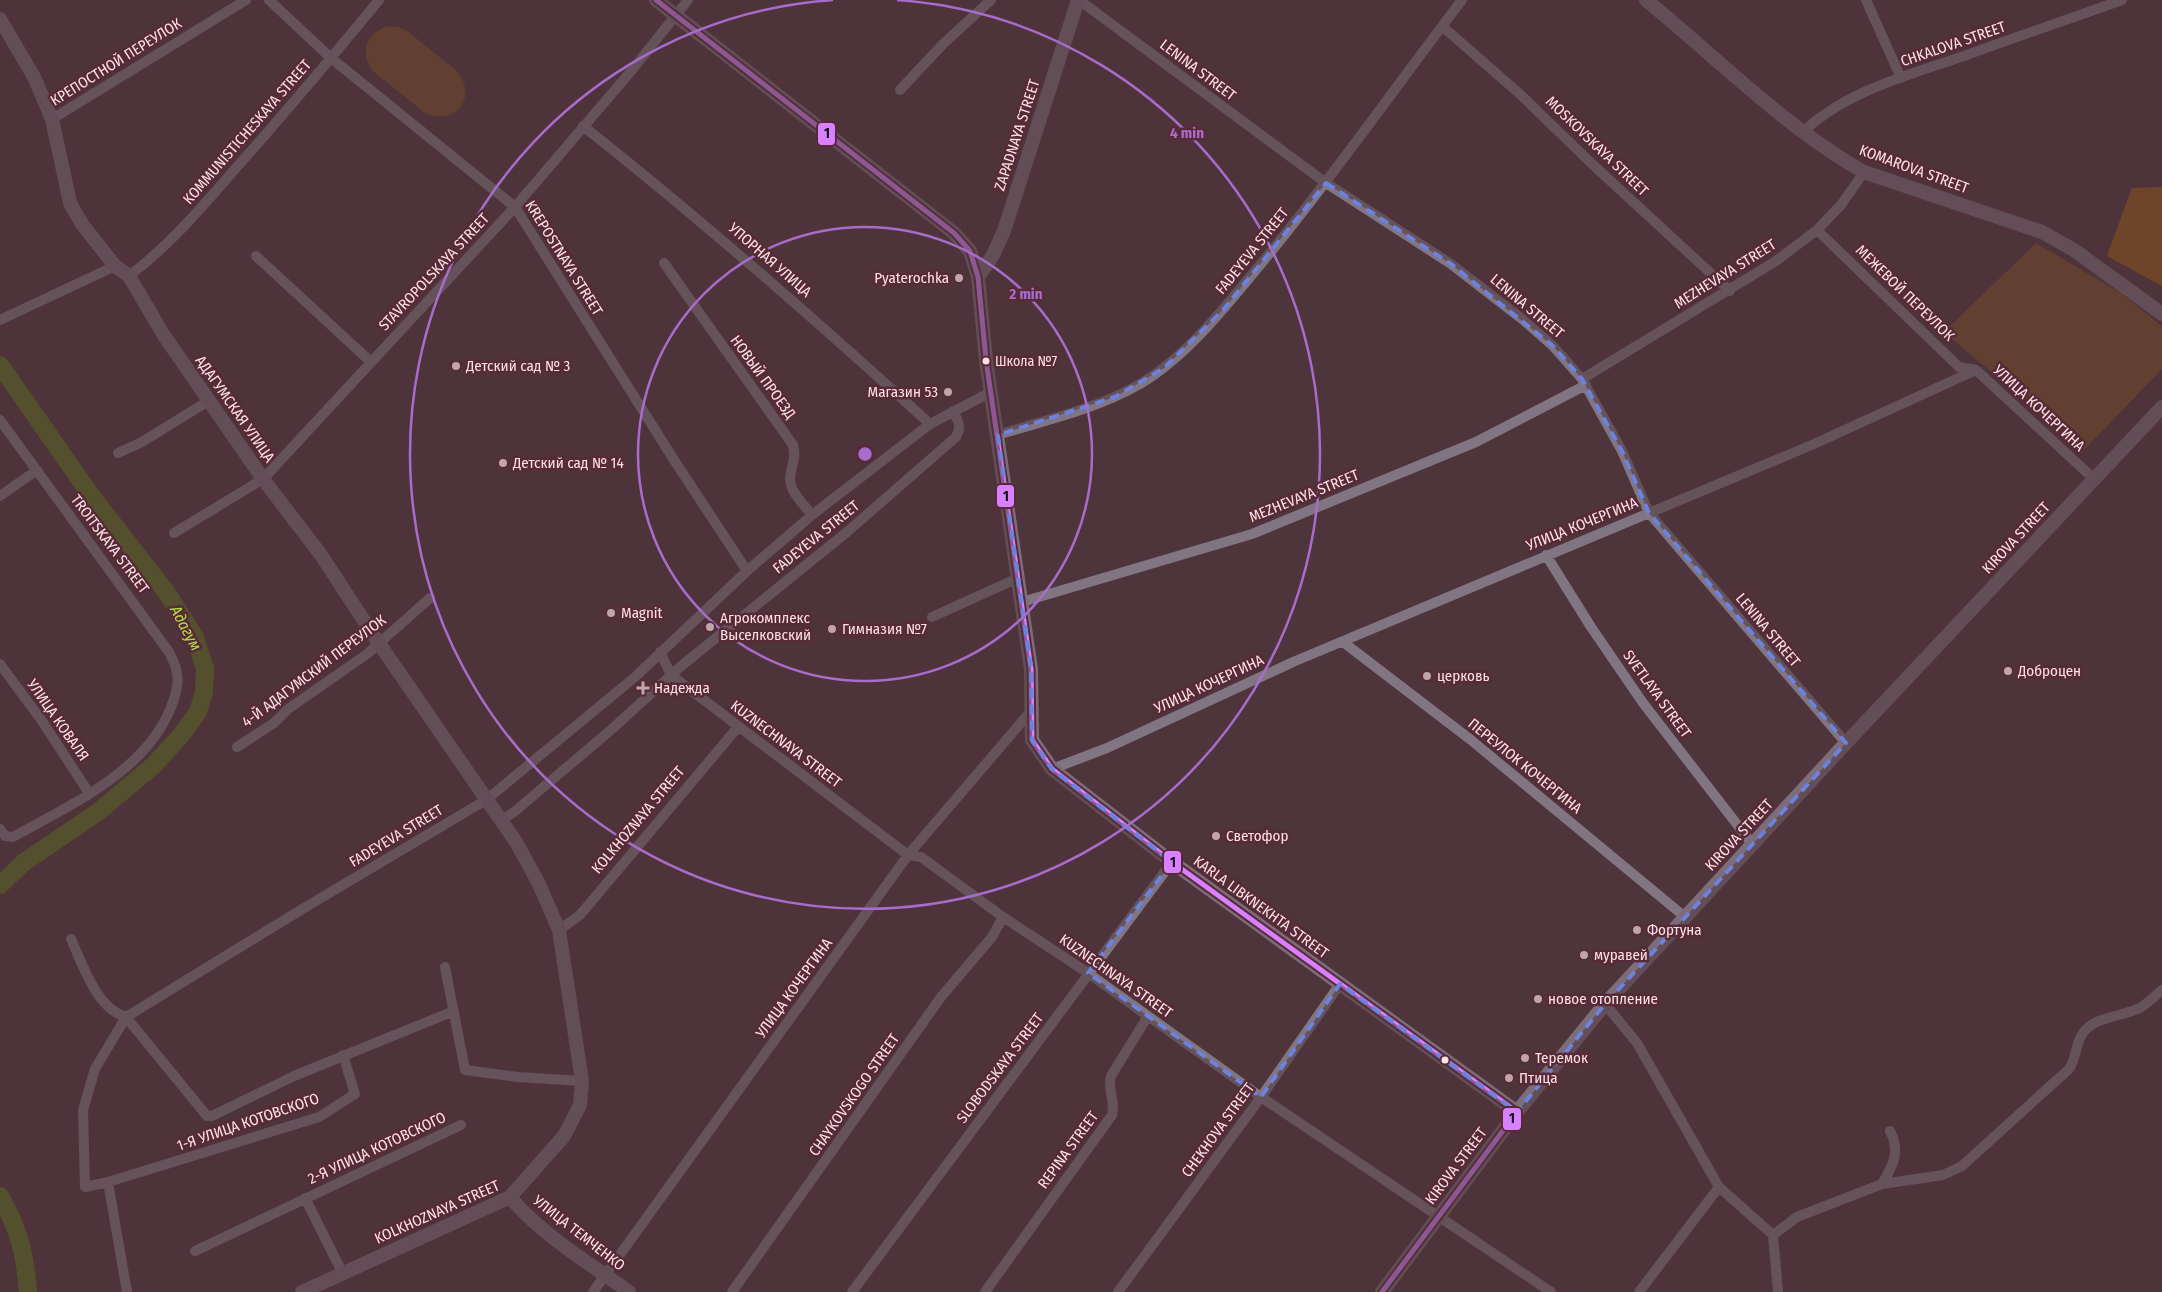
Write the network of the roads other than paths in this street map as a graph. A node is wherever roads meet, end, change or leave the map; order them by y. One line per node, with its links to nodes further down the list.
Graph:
1 (246, 0): 18 (street, КРЕПОСТНОЙ ПЕРЕУЛОК)
2 (269, 0): 15 (street, KREPOSTNAYA STREET)
3 (379, 0): 15 (street, KOMMUNISTICHESKAYA STREET)
4 (656, 0): 12 (main road, KARLA LIBKNEKHTA STREET)
5 (688, 0): 12 (street, STAVROPOLSKAYA STREET)
6 (992, 0): 17 (street)
7 (1078, 0): 22 (street, LENINA STREET); 29 (main road, ZAPADNAYA STREET)
8 (1462, 0): 14 (street, FADEYEVA STREET)
9 (1646, 0): 20 (main road, KOMAROVA STREET)
10 (1866, 0): 16 (street)
11 (2122, 0): 16 (street, CHKALOVA STREET)
12 (676, 15): 19 (street, STAVROPOLSKAYA STREET); 29 (main road, KARLA LIBKNEKHTA STREET)
13 (0, 19): 18 (main road, АДАГУМСКАЯ УЛИЦА)
14 (1442, 26): 22 (street, FADEYEVA STREET); 31 (street, MOSKOVSKAYA STREET)
15 (331, 58): 23 (street, KREPOSTNAYA STREET); 28 (street, KOMMUNISTICHESKAYA STREET)
16 (1901, 78): 20 (street, CHKALOVA STREET)
17 (900, 90)
18 (52, 119): 27 (main road, АДАГУМСКАЯ УЛИЦА)
19 (583, 126): 23 (street, STAVROPOLSKAYA STREET); 45 (street, УПОРНАЯ УЛИЦА)
20 (1803, 132): 21 (main road, KOMAROVA STREET)
21 (1864, 172): 24 (street, MEZHEVAYA STREET); 30 (main road, KOMAROVA STREET)
22 (1326, 183): 37 (street, LENINA STREET); 46 (street, FADEYEVA STREET)
23 (515, 207): 35 (street, STAVROPOLSKAYA STREET); 56 (street, KREPOSTNAYA STREET)
24 (1817, 230): 31 (street, MEZHEVAYA STREET); 36 (street, МЕЖЕВОЙ ПЕРЕУЛОК)
25 (256, 256): 35 (street)
26 (664, 263): 53 (street, НОВЫЙ ПРОЕЗД)
27 (115, 266): 28 (main road, АДАГУМСКАЯ УЛИЦА); 34 (street)
28 (130, 276): 39 (main road, АДАГУМСКАЯ УЛИЦА)
29 (978, 277): 38 (main road, KARLA LIBKNEKHTA STREET)
30 (2120, 282): 32 (main road); 33 (main road)
31 (1730, 291): 37 (street, MEZHEVAYA STREET)
32 (2162, 302)
33 (2162, 314)
34 (0, 320)
35 (371, 362): 49 (street, STAVROPOLSKAYA STREET)
36 (1976, 370): 50 (street, УЛИЦА КОЧЕРГИНА); 52 (street, УЛИЦА КОЧЕРГИНА)
37 (1584, 382): 52 (street, LENINA STREET); 59 (street, MEZHEVAYA STREET)
38 (991, 392): 42 (street, FADEYEVA STREET); 46 (main road, KARLA LIBKNEKHTA STREET)
39 (210, 400): 47 (street); 49 (main road, АДАГУМСКАЯ УЛИЦА)
40 (2162, 407): 44 (main road)
41 (2162, 411): 44 (main road)
42 (953, 412): 45 (street, FADEYEVA STREET); 65 (street, FADEYEVA STREET)
43 (0, 420): 48 (street, TROITSKAYA STREET)
44 (2148, 423): 50 (main road, KIROVA STREET)
45 (930, 424): 53 (street, FADEYEVA STREET)
46 (998, 435): 57 (main road, KARLA LIBKNEKHTA STREET)
47 (118, 452)
48 (36, 470): 51 (street); 71 (street, TROITSKAYA STREET)
49 (263, 478): 54 (street, STAVROPOLSKAYA STREET); 61 (main road, АДАГУМСКАЯ УЛИЦА)
50 (2094, 479): 68 (main road, KIROVA STREET)
51 (0, 496)
52 (1649, 513): 55 (street, УЛИЦА КОЧЕРГИНА); 68 (street, LENINA STREET)
53 (812, 515): 56 (street, FADEYEVA STREET)
54 (174, 533)
55 (1546, 555): 62 (street, УЛИЦА КОЧЕРГИНА); 75 (street, SVETLAYA STREET)
56 (747, 571): 63 (street, FADEYEVA STREET)
57 (1018, 578): 59 (main road, KARLA LIBKNEKHTA STREET); 60 (street)
58 (430, 598): 61 (street, 4-Й АДАГУМСКИЙ ПЕРЕУЛОК)
59 (1022, 602): 66 (main road, KARLA LIBKNEKHTA STREET)
60 (932, 616)
61 (378, 642): 69 (street, 4-Й АДАГУМСКИЙ ПЕРЕУЛОК); 72 (main road, АДАГУМСКАЯ УЛИЦА)
62 (1343, 642): 70 (street, УЛИЦА КОЧЕРГИНА); 78 (street, ПЕРЕУЛОК КОЧЕРГИНА)
63 (660, 652): 65 (street); 72 (street, FADEYEVA STREET)
64 (0, 664): 71 (street, УЛИЦА КОВАЛЯ)
65 (672, 675): 67 (street, KUZNECHNAYA STREET); 73 (street, FADEYEVA STREET)
66 (1031, 711): 70 (main road, KARLA LIBKNEKHTA STREET); 76 (street, УЛИЦА КОЧЕРГИНА)
67 (738, 727): 76 (street, KUZNECHNAYA STREET); 80 (street, KOLKHOZNAYA STREET)
68 (1846, 743): 75 (main road, KIROVA STREET)
69 (237, 747)
70 (1052, 769): 77 (main road, KARLA LIBKNEKHTA STREET)
71 (90, 794): 74 (street, TROITSKAYA STREET)
72 (486, 800): 73 (main road, KOLKHOZNAYA STREET); 89 (street, FADEYEVA STREET)
73 (500, 821): 80 (main road, KOLKHOZNAYA STREET)
74 (0, 829)
75 (1753, 845): 78 (main road, KIROVA STREET)
76 (908, 855): 79 (street, KUZNECHNAYA STREET); 105 (street, УЛИЦА КОЧЕРГИНА)
77 (1172, 862): 83 (street, SLOBODSKAYA STREET); 84 (main road, KARLA LIBKNEKHTA STREET)
78 (1685, 916): 86 (main road, KIROVA STREET)
79 (1004, 918): 83 (street, KUZNECHNAYA STREET); 110 (street, CHAYKOVSKOGO STREET)
80 (559, 930): 91 (main road, KOLKHOZNAYA STREET)
81 (71, 939): 89 (street)
82 (445, 967): 87 (street)
83 (1088, 973): 88 (street, KUZNECHNAYA STREET); 111 (street, SLOBODSKAYA STREET)
84 (1340, 984): 92 (street, CHEKHOVA STREET); 93 (main road, KARLA LIBKNEKHTA STREET)
85 (2162, 990): 97 (street)
86 (1605, 1004): 93 (main road, KIROVA STREET); 98 (street)
87 (454, 1011): 90 (street, 1-Я УЛИЦА КОТОВСКОГО); 91 (street)
88 (1148, 1016): 92 (street, KUZNECHNAYA STREET); 112 (street, REPINA STREET)
89 (126, 1017): 90 (street, 1-Я УЛИЦА КОТОВСКОГО); 96 (street, FADEYEVA STREET)
90 (343, 1055): 96 (street, 1-Я УЛИЦА КОТОВСКОГО)
91 (582, 1080): 99 (main road, KOLKHOZNAYA STREET)
92 (1261, 1097): 101 (street, KUZNECHNAYA STREET); 113 (street, CHEKHOVA STREET)
93 (1517, 1112): 101 (main road, KIROVA STREET)
94 (461, 1125): 100 (street, 2-Я УЛИЦА КОТОВСКОГО)
95 (1890, 1130): 97 (street)
96 (108, 1182): 106 (street)
97 (1882, 1184): 102 (street)
98 (1719, 1187): 102 (street); 116 (street)
99 (510, 1197): 104 (main road, KOLKHOZNAYA STREET); 105 (main road, УЛИЦА ТЕМЧЕНКО)
100 (306, 1198): 103 (street, 2-Я УЛИЦА КОТОВСКОГО); 104 (street, 2-Я УЛИЦА КОТОВСКОГО)
101 (1439, 1216): 114 (main road, KIROVA STREET); 115 (street, KUZNECHNAYA STREET)
102 (1773, 1235): 117 (street)
103 (195, 1251)
104 (342, 1272): 107 (main road, KOLKHOZNAYA STREET)
105 (606, 1275): 108 (street, УЛИЦА КОЧЕРГИНА); 109 (main road, УЛИЦА ТЕМЧЕНКО)
106 (127, 1292)
107 (302, 1292)
108 (593, 1292)
109 (629, 1292)
110 (732, 1292)
111 (852, 1292)
112 (985, 1292)
113 (1118, 1292)
114 (1382, 1292)
115 (1551, 1292)
116 (1639, 1292)
117 (1778, 1292)

